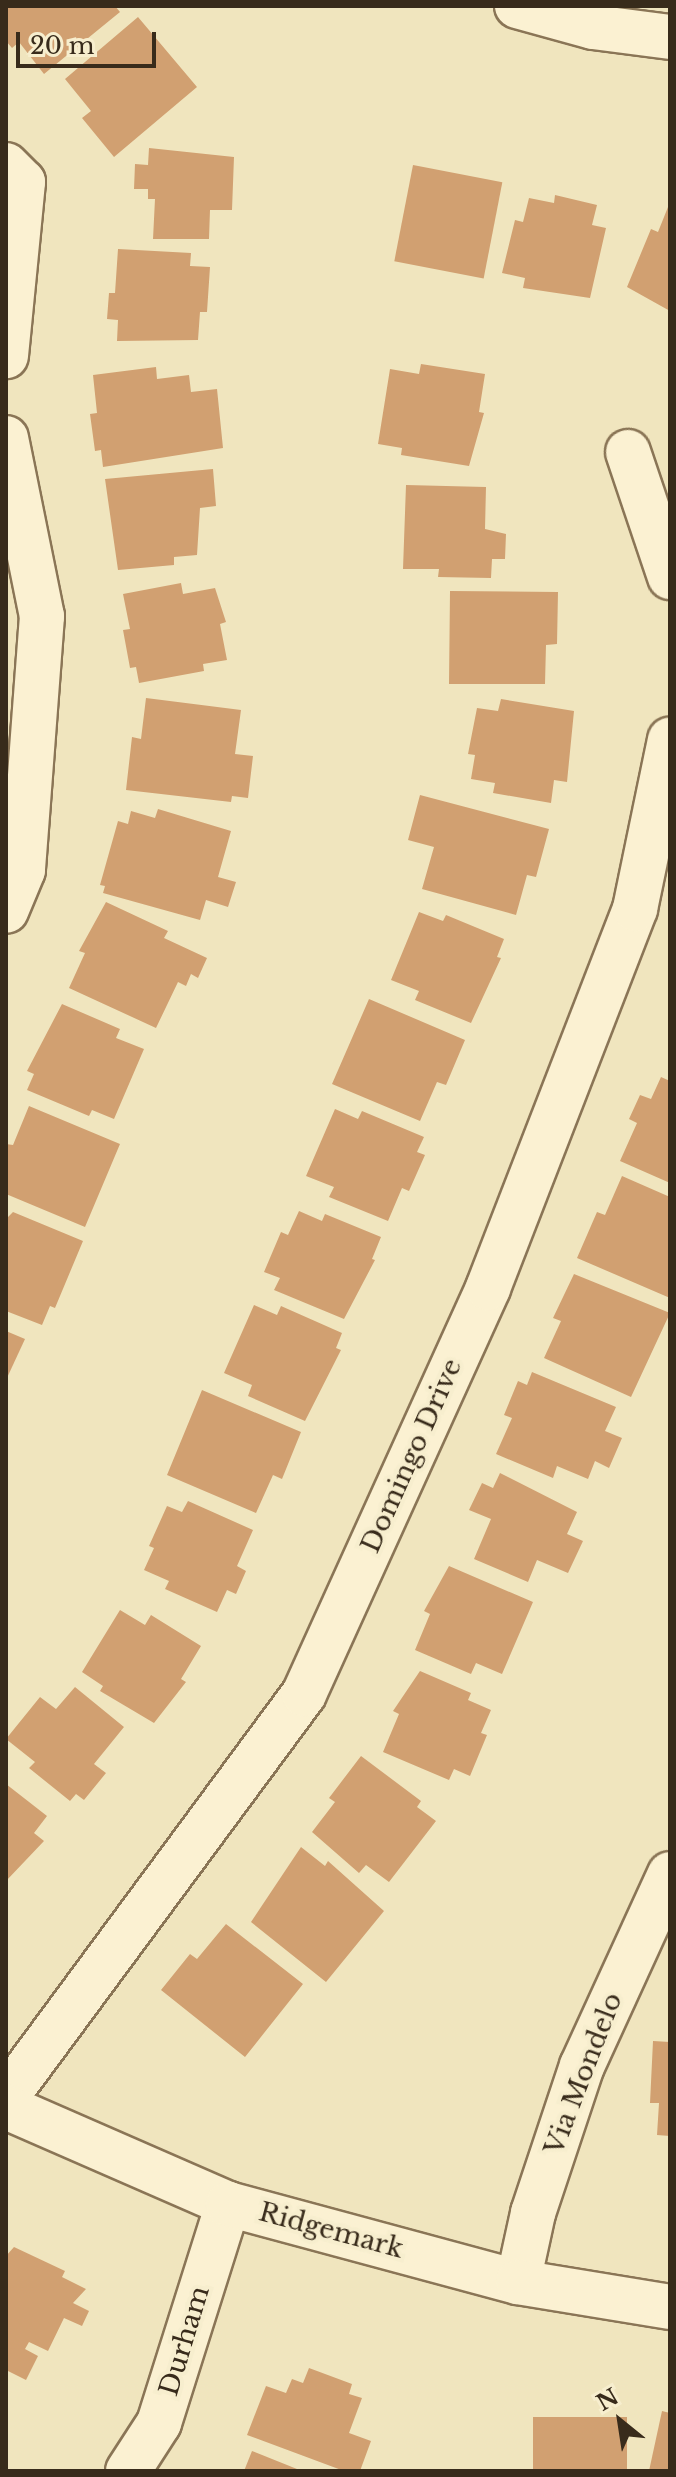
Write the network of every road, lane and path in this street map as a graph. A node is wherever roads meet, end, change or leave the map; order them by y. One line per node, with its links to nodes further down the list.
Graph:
1 (517, 6): 2 (street)
2 (670, 37)
3 (6, 165): 4 (street)
4 (6, 356)
5 (6, 438): 9 (street)
6 (628, 452): 7 (street)
7 (670, 577)
8 (670, 740): 11 (street, Domingo Drive)
9 (6, 911)
10 (670, 1874): 14 (street, Via Mondelo)
11 (6, 2097)
12 (6, 2107): 13 (street, Ridgemark)
13 (228, 2204): 14 (street, Ridgemark); 16 (street, Durham)
14 (518, 2282): 15 (street, Ridgemark)
15 (670, 2307)
16 (128, 2471)

